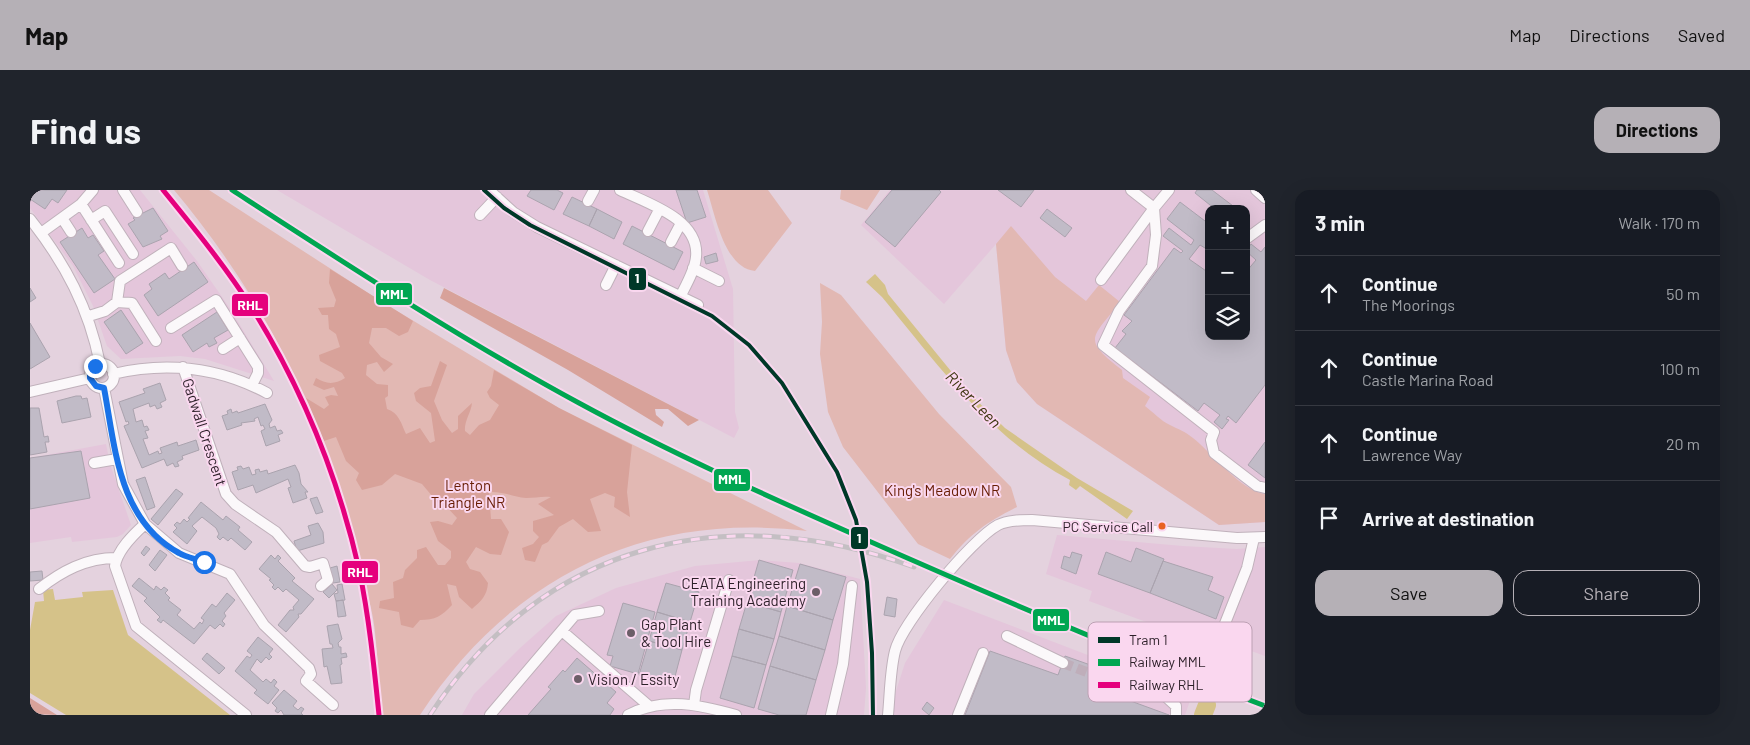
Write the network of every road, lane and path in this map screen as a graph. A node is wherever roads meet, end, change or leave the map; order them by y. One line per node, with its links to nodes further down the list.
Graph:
1 (123, 190): 15 (street)
2 (488, 190): 9 (street)
3 (594, 190): 10 (street)
4 (620, 190): 11 (street)
5 (644, 190): 11 (street)
6 (1131, 190): 14 (street)
7 (1169, 190): 14 (street)
8 (90, 191): 12 (street)
9 (497, 197): 16 (street); 29 (street)
10 (588, 202)
11 (646, 202): 13 (street)
12 (80, 204): 17 (street); 19 (street)
13 (663, 208): 20 (street); 22 (street)
14 (1154, 208): 32 (street); 53 (street)
15 (137, 212)
16 (480, 215)
17 (62, 218): 23 (street); 24 (street)
18 (30, 219): 24 (street)
19 (91, 220): 27 (street); 28 (street)
20 (681, 224): 26 (street); 31 (street)
21 (1265, 225): 25 (street)
22 (648, 231)
23 (71, 232)
24 (41, 233): 38 (street)
25 (1250, 236)
26 (671, 242)
27 (132, 254)
28 (120, 263)
29 (616, 265): 34 (street); 35 (street)
30 (182, 266): 36 (street)
31 (693, 268): 33 (street); 35 (street)
32 (1101, 280)
33 (719, 281)
34 (606, 285)
35 (680, 297): 37 (street)
36 (117, 302): 38 (street); 41 (street)
37 (698, 305)
38 (88, 316): 43 (street)
39 (171, 328): 40 (street)
40 (240, 338): 42 (street); 47 (street)
41 (156, 341)
42 (223, 349)
43 (100, 364): 45 (street); 46 (street)
44 (183, 366): 45 (street); 47 (street); 59 (street, Gadwall Crescent)
45 (113, 374): 48 (street)
46 (90, 378): 48 (street); 49 (street)
47 (252, 385): 50 (street)
48 (104, 388): 51 (street)
49 (30, 392)
50 (267, 393)
51 (117, 459): 52 (street); 54 (street)
52 (94, 463)
53 (1265, 488)
54 (145, 524): 57 (street); 69 (street)
55 (1265, 536): 56 (street)
56 (1254, 538): 63 (street); 77 (street)
57 (116, 558): 61 (street); 72 (street)
58 (730, 580): 70 (street)
59 (322, 586)
60 (852, 586): 76 (street)
61 (39, 589)
62 (599, 611): 64 (street)
63 (1226, 622)
64 (562, 631): 71 (street); 73 (street)
65 (1007, 636): 67 (street)
66 (983, 653): 78 (street)
67 (1063, 663)
68 (1172, 702): 79 (street)
69 (333, 705)
70 (694, 705): 71 (street); 75 (street)
71 (649, 706): 74 (street)
72 (246, 715)
73 (490, 715)
74 (628, 715)
75 (736, 715)
76 (830, 715)
77 (888, 715)
78 (958, 715)
79 (1176, 715)

